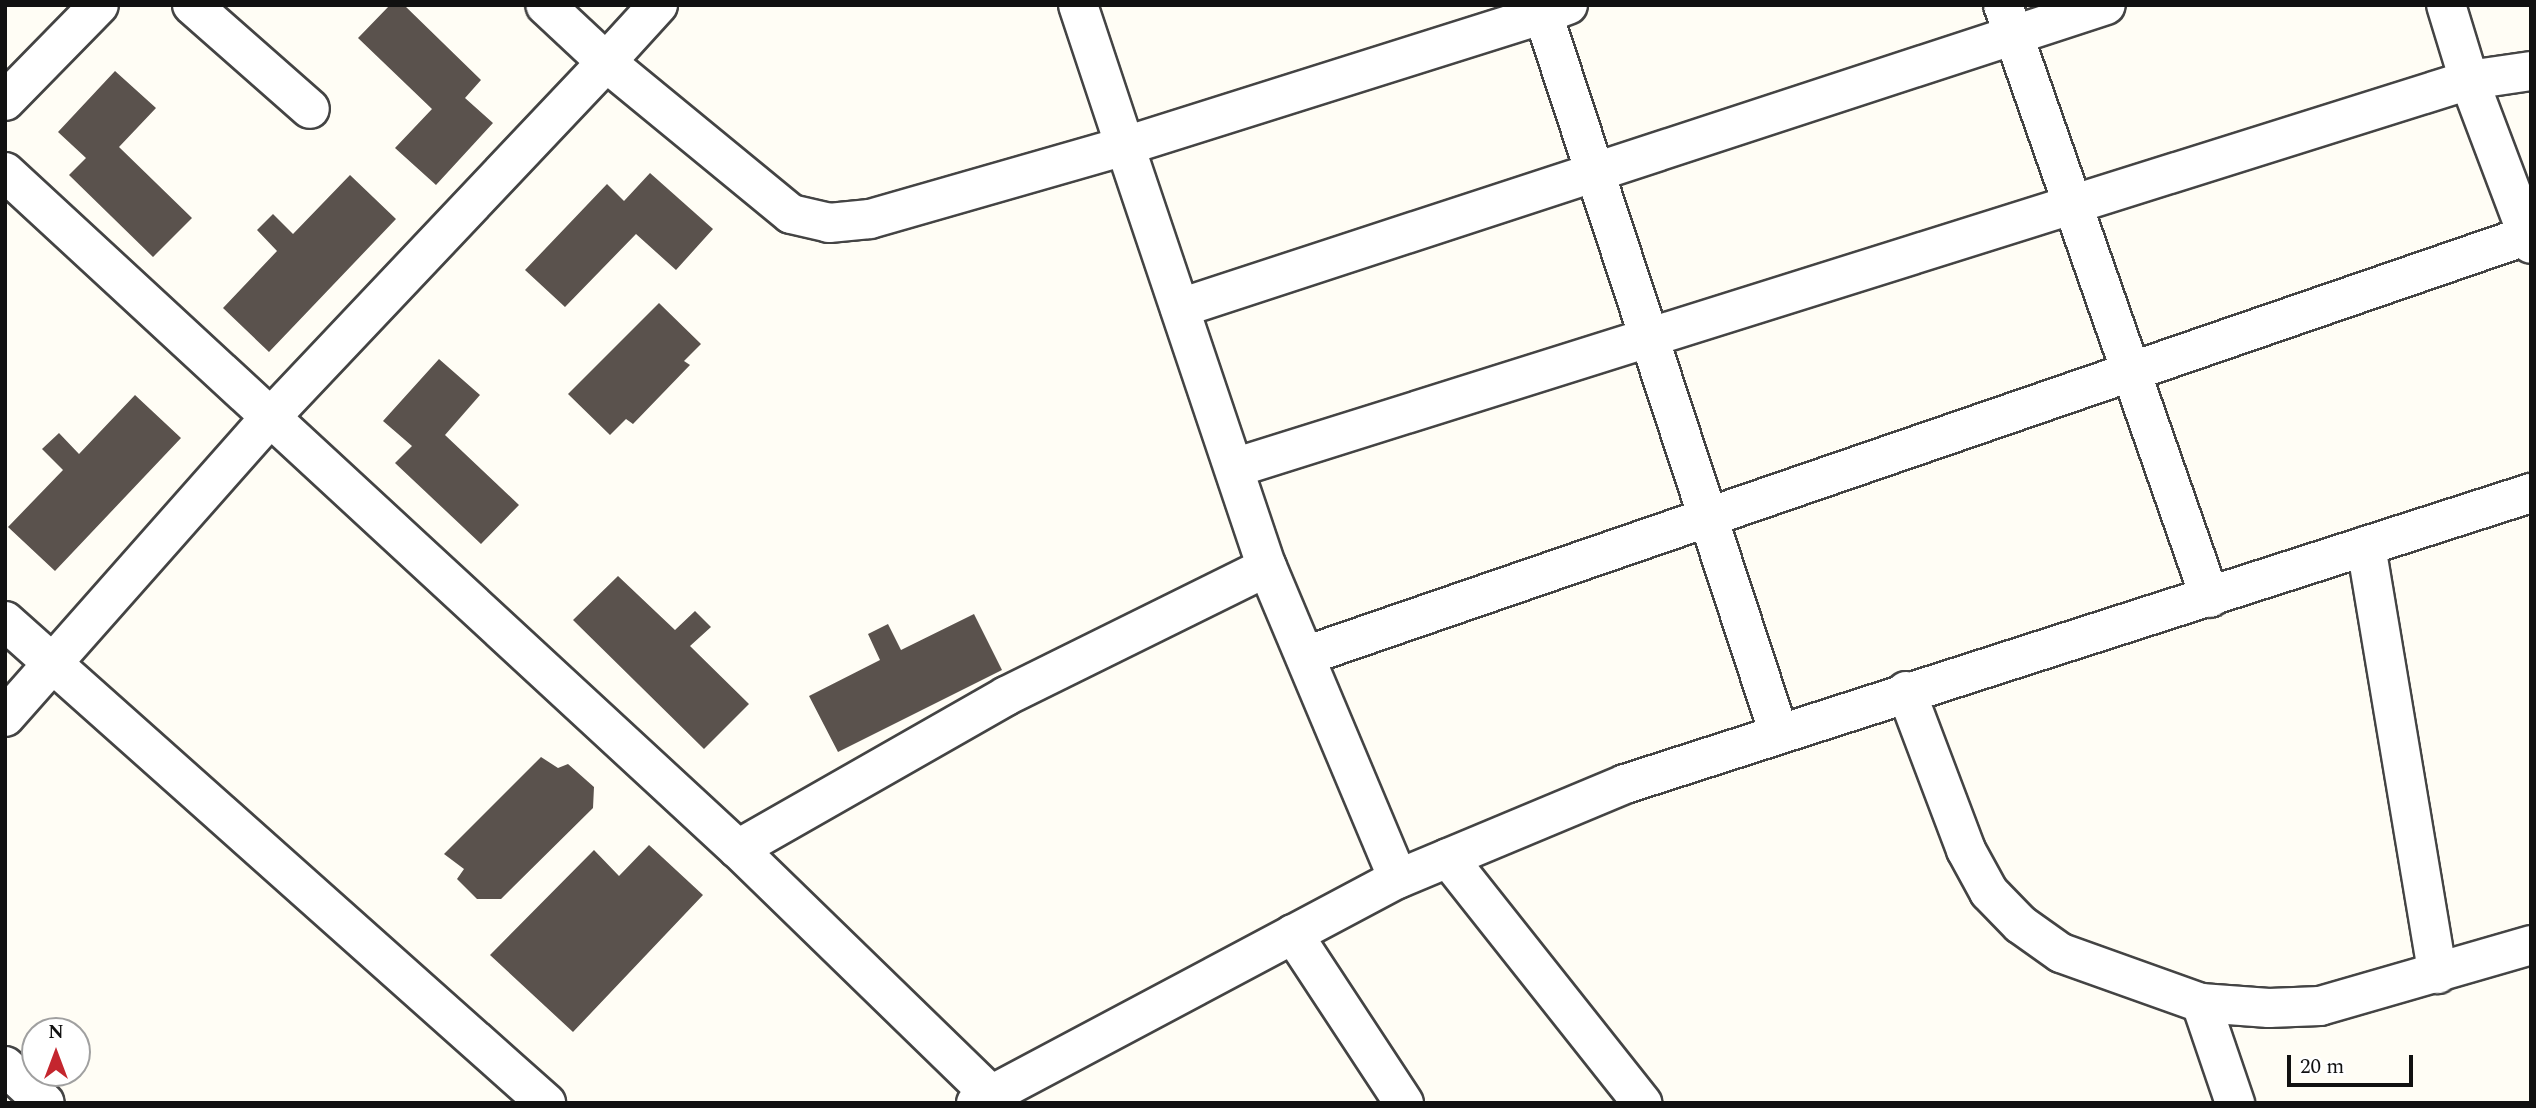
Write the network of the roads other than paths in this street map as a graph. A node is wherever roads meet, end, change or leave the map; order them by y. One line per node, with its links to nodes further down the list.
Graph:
1 (99, 5): 13 (street)
2 (192, 5): 14 (street)
3 (545, 5): 10 (street)
4 (658, 5): 10 (street)
5 (1078, 5): 15 (street)
6 (2106, 5): 9 (street)
7 (2446, 5): 12 (street)
8 (1550, 8): 15 (street); 16 (street)
9 (2008, 20): 16 (street); 18 (street)
10 (606, 62): 15 (street); 23 (street)
11 (2531, 71): 12 (street)
12 (2469, 80): 18 (street); 19 (street)
13 (5, 101)
14 (310, 109)
15 (1125, 146): 20 (street)
16 (1595, 171): 20 (street); 21 (street)
17 (5, 172): 23 (street)
18 (2073, 205): 21 (street); 22 (street)
19 (2530, 238): 22 (street)
20 (1180, 308): 24 (street)
21 (1650, 340): 24 (street); 26 (street)
22 (2131, 370): 26 (street); 29 (street)
23 (268, 419): 32 (street); 36 (street)
24 (1234, 468): 28 (street)
25 (2531, 493): 27 (street)
26 (1707, 514): 31 (street); 35 (street)
27 (2367, 546): 29 (street); 41 (street)
28 (1267, 567): 31 (street); 36 (street)
29 (2210, 598): 33 (street)
30 (5, 621): 32 (street)
31 (1305, 656): 38 (street)
32 (52, 664): 34 (street); 46 (street)
33 (1906, 691): 35 (street); 42 (street)
34 (5, 717)
35 (1778, 731): 37 (street)
36 (738, 849): 44 (street)
37 (1448, 858): 38 (street); 48 (street)
38 (1398, 879): 39 (street)
39 (1293, 934): 44 (street); 47 (street)
40 (2529, 952): 41 (street)
41 (2438, 974): 42 (street)
42 (2201, 1003): 49 (street)
43 (5, 1066): 45 (street)
44 (983, 1098)
45 (45, 1103)
46 (546, 1103)
47 (1404, 1103)
48 (1642, 1103)
49 (2235, 1103)

